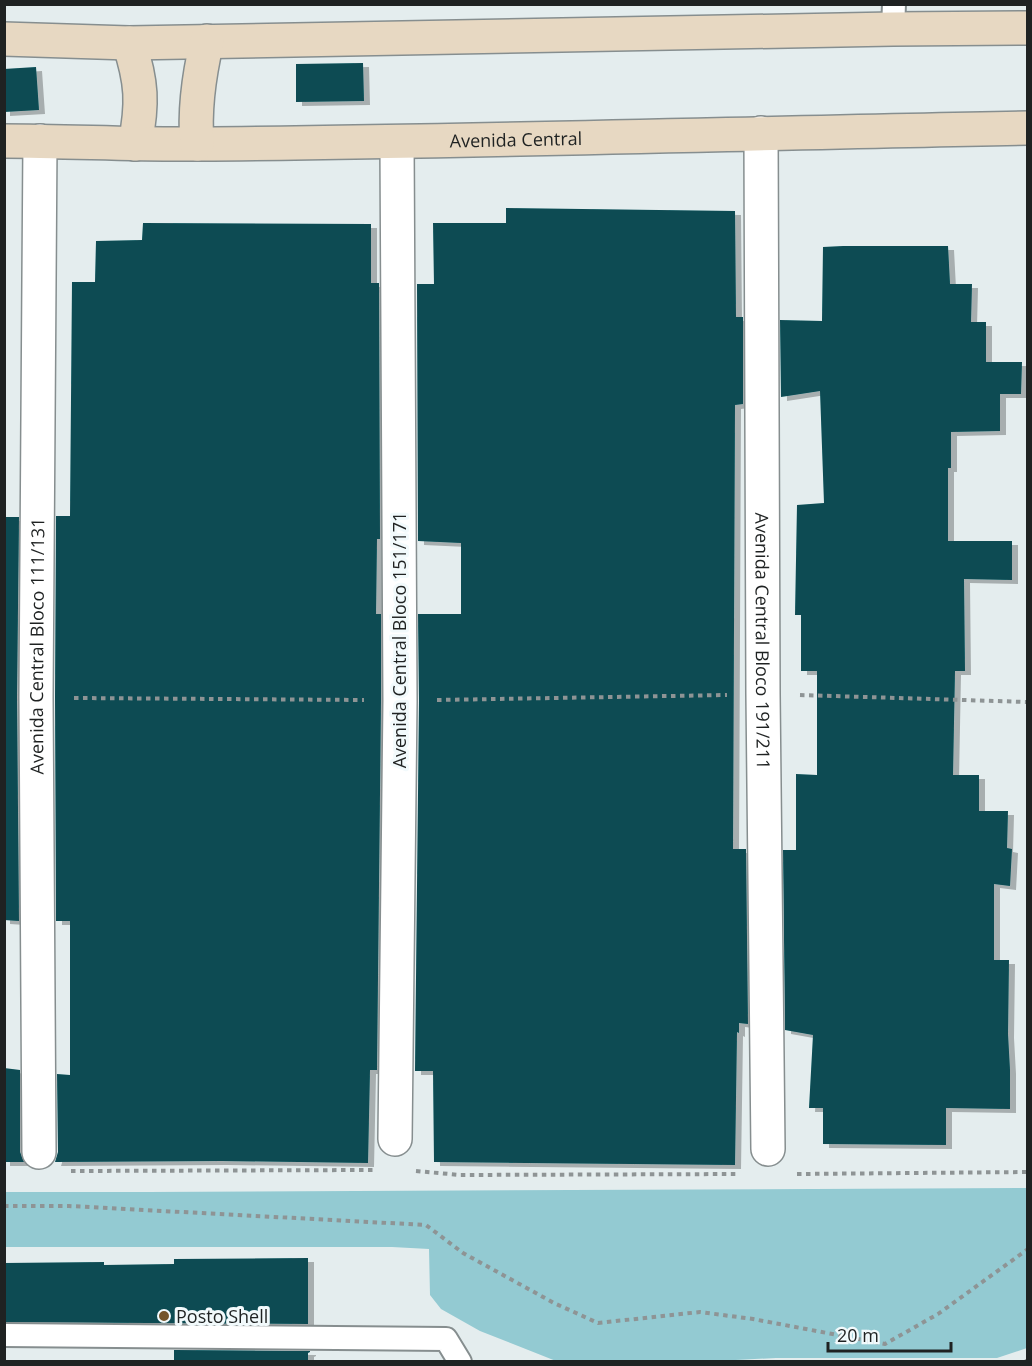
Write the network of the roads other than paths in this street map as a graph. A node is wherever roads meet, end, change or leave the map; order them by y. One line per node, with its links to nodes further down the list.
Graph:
1 (893, 17): 2 (street); 4 (street)
2 (1028, 28)
3 (4, 39): 5 (street)
4 (207, 41): 5 (street); 12 (street)
5 (129, 43): 11 (street)
6 (1028, 128): 7 (street, Avenida Central)
7 (761, 133): 10 (street, Avenida Central); 14 (street, Avenida Central Bloco 191/211)
8 (4, 141): 9 (street, Avenida Central)
9 (40, 141): 11 (street, Avenida Central); 15 (street, Avenida Central Bloco 111/131)
10 (397, 142): 12 (street, Avenida Central); 13 (street, Avenida Central Bloco 151/171)
11 (135, 144): 12 (street, Avenida Central)
12 (197, 144)
13 (395, 1139)
14 (768, 1149)
15 (39, 1152)
16 (4, 1335): 17 (lane)
17 (460, 1362)

